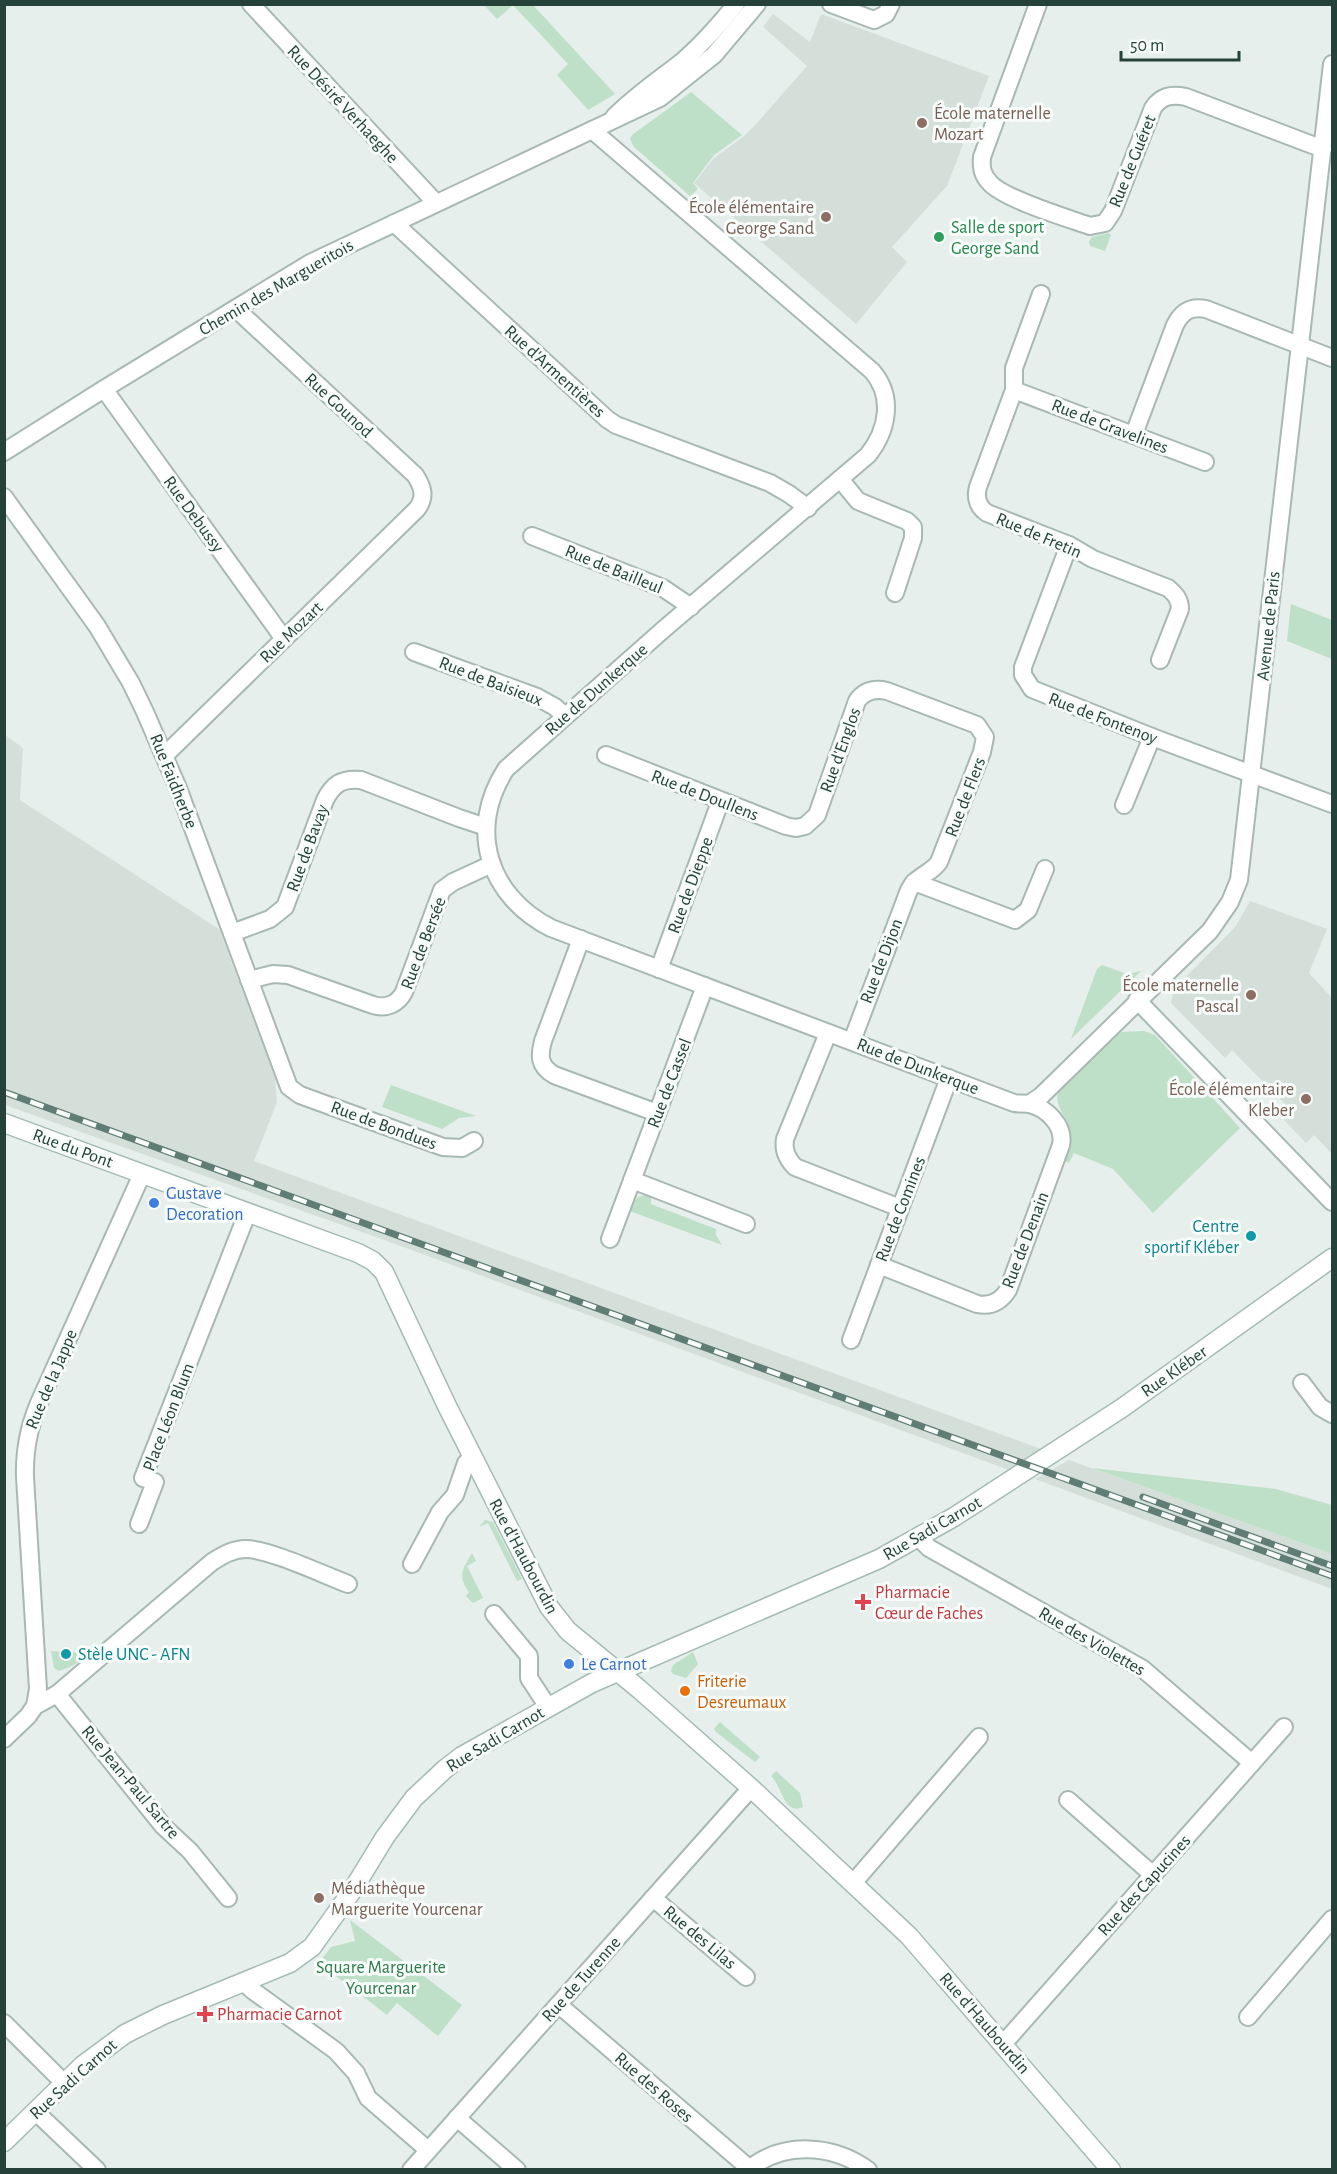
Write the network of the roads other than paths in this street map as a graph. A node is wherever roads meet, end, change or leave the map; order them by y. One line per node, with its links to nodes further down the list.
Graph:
1 (251, 4): 11 (street, Rue Désiré Verhaeghe)
2 (736, 4): 8 (street)
3 (758, 4): 8 (street, Chemin des Margueritois)
4 (831, 4): 5 (street)
5 (891, 4)
6 (1038, 4): 10 (street, Rue de Guéret)
7 (1332, 64): 10 (street, Avenue de Paris)
8 (609, 122): 9 (street, Chemin des Margueritois)
9 (592, 130): 11 (street, Chemin des Margueritois); 22 (street, Rue de Dunkerque)
10 (1323, 149): 15 (street, Avenue de Paris)
11 (436, 204): 12 (street, Chemin des Margueritois)
12 (394, 223): 14 (street, Chemin des Margueritois); 24 (street, Rue d'Armentières)
13 (1041, 294): 18 (street, Rue de Fretin)
14 (236, 309): 17 (street, Chemin des Margueritois); 25 (street, Rue Gounod)
15 (1300, 346): 16 (street); 19 (street); 38 (street, Avenue de Paris)
16 (1332, 358)
17 (104, 389): 20 (street, Chemin des Margueritois); 30 (street, Rue Debussy)
18 (1014, 390): 19 (street, Rue de Gravelines); 27 (street, Rue de Fretin)
19 (1134, 434): 21 (street, Rue de Gravelines)
20 (4, 452)
21 (1205, 462)
22 (840, 479): 24 (street, Rue de Dunkerque); 28 (street)
23 (4, 497): 36 (street, Rue Faidherbe)
24 (808, 507): 29 (street, Rue de Dunkerque)
25 (417, 509): 30 (street, Rue Mozart)
26 (532, 536): 29 (street, Rue de Bailleul)
27 (1069, 545): 32 (street, Rue de Fretin); 35 (street, Rue de Fontenoy)
28 (895, 593)
29 (691, 607): 34 (street, Rue de Dunkerque)
30 (284, 639): 36 (street, Rue Mozart)
31 (414, 652): 34 (street, Rue de Baisieux)
32 (1160, 660)
33 (887, 691): 42 (street, Rue d'Englos); 46 (street, Rue de Flers)
34 (565, 716): 43 (street, Rue de Dunkerque)
35 (1152, 737): 38 (street, Rue de Fontenoy); 41 (street)
36 (165, 755): 47 (street, Rue Faidherbe)
37 (606, 755): 39 (street, Rue de Doullens)
38 (1252, 774): 40 (street, Rue de Fontenoy); 52 (street, Avenue de Paris)
39 (720, 802): 42 (street, Rue de Doullens); 49 (street, Rue de Dieppe)
40 (1332, 804)
41 (1124, 805)
42 (805, 826)
43 (486, 827): 44 (street, Rue de Dunkerque); 47 (street, Rue de Bavay)
44 (492, 864): 48 (street, Rue de Dunkerque); 50 (street, Rue de Bersée)
45 (1045, 869): 46 (street)
46 (914, 882): 54 (street, Rue de Dijon)
47 (232, 933): 50 (street, Rue Faidherbe)
48 (581, 939): 49 (street, Rue de Dunkerque); 58 (street)
49 (659, 969): 51 (street, Rue de Dunkerque)
50 (249, 980): 56 (street, Rue Faidherbe)
51 (705, 986): 53 (street, Rue de Dunkerque); 58 (street, Rue de Cassel)
52 (1137, 1000): 57 (street, Avenue de Paris); 63 (street)
53 (828, 1033): 54 (street, Rue de Dunkerque); 64 (street)
54 (852, 1041): 55 (street, Rue de Dunkerque)
55 (949, 1078): 57 (street, Rue de Dunkerque); 64 (street, Rue de Comines)
56 (294, 1091): 60 (street, Rue de Bondues)
57 (1029, 1104): 69 (street, Rue de Denain)
58 (657, 1113): 62 (street, Rue de Cassel)
59 (4, 1123): 61 (street, Rue du Pont)
60 (474, 1141)
61 (142, 1174): 65 (street, Rue d'Haubourdin); 82 (street, Rue de la Jappe)
62 (632, 1180): 66 (street); 67 (street, Rue de Cassel)
63 (1332, 1202)
64 (900, 1208): 69 (street, Rue de Comines)
65 (247, 1214): 73 (street, Rue d'Haubourdin); 75 (street, Place Léon Blum)
66 (746, 1224)
67 (609, 1239)
68 (1332, 1258): 74 (street, Rue Kléber)
69 (879, 1265): 70 (street, Rue de Comines)
70 (851, 1340)
71 (1302, 1383): 72 (street)
72 (1332, 1414)
73 (473, 1457): 77 (street); 80 (street, Rue d'Haubourdin)
74 (1013, 1480): 76 (street, Rue Sadi Carnot)
75 (139, 1524)
76 (920, 1538): 80 (street, Rue Sadi Carnot); 87 (street, Rue des Violettes)
77 (412, 1564)
78 (348, 1584): 81 (street)
79 (494, 1614): 83 (street)
80 (618, 1672): 83 (street, Rue Sadi Carnot); 88 (street, Rue d'Haubourdin)
81 (57, 1694): 82 (street); 93 (street, Rue Jean-Paul Sartre)
82 (35, 1706): 86 (street)
83 (548, 1707): 96 (street, Rue Sadi Carnot)
84 (1284, 1727): 87 (street, Rue des Capucines)
85 (979, 1737): 91 (street)
86 (4, 1739)
87 (1252, 1763): 90 (street, Rue des Capucines)
88 (752, 1788): 91 (street, Rue d'Haubourdin); 92 (street, Rue de Turenne)
89 (1068, 1800): 90 (street)
90 (1153, 1875): 100 (street, Rue des Capucines)
91 (854, 1882): 100 (street, Rue d'Haubourdin)
92 (653, 1898): 95 (street, Rue des Lilas); 97 (street, Rue de Turenne)
93 (228, 1899)
94 (1332, 1919): 98 (street)
95 (746, 1977)
96 (244, 1982): 101 (street, Rue Sadi Carnot); 105 (street)
97 (559, 2006): 103 (street, Rue de Turenne); 109 (street, Rue des Roses)
98 (1248, 2017)
99 (4, 2023): 101 (street)
100 (1003, 2044): 111 (street, Rue d'Haubourdin)
101 (64, 2083): 102 (street, Rue Sadi Carnot)
102 (36, 2112): 104 (street, Rue Sadi Carnot); 106 (street)
103 (457, 2118): 105 (street, Rue de Turenne); 108 (street)
104 (4, 2142)
105 (428, 2150): 107 (street, Rue de Turenne)
106 (97, 2169)
107 (411, 2169)
108 (517, 2169)
109 (748, 2169): 110 (street)
110 (868, 2169)
111 (1111, 2169)

